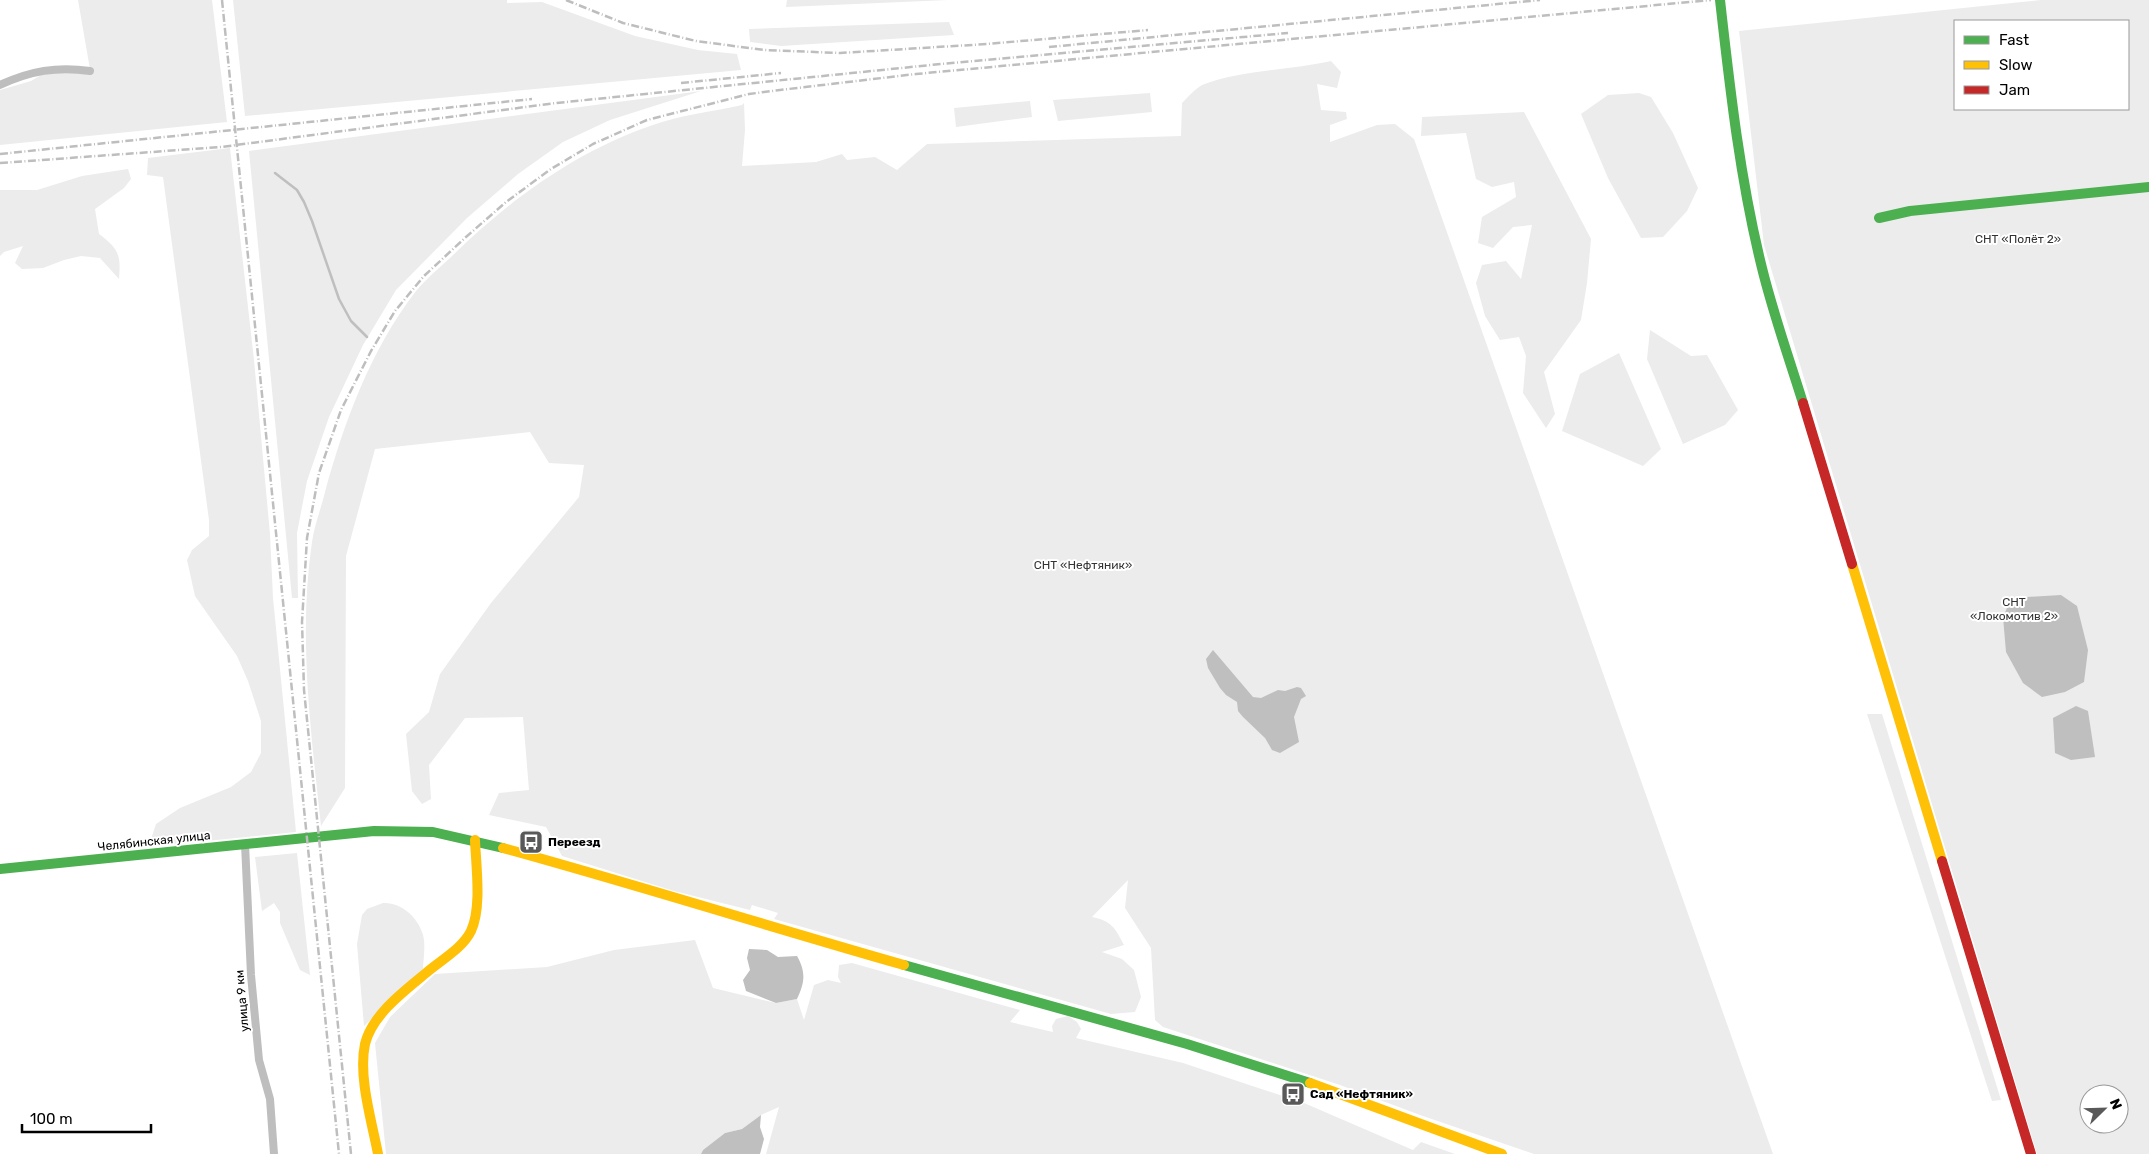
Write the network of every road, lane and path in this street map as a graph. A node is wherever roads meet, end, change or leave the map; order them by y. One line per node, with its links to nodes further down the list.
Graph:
1 (1720, 0): 12 (street)
2 (90, 70): 3 (street)
3 (0, 85)
4 (2149, 187): 5 (street)
5 (1879, 218)
6 (476, 840): 7 (street, Челябинская улица); 10 (street); 11 (street, Челябинская улица)
7 (245, 844): 8 (street, Челябинская улица); 9 (street, улица 9 км)
8 (0, 869)
9 (274, 1154)
10 (378, 1154)
11 (1502, 1154)
12 (2030, 1154)

